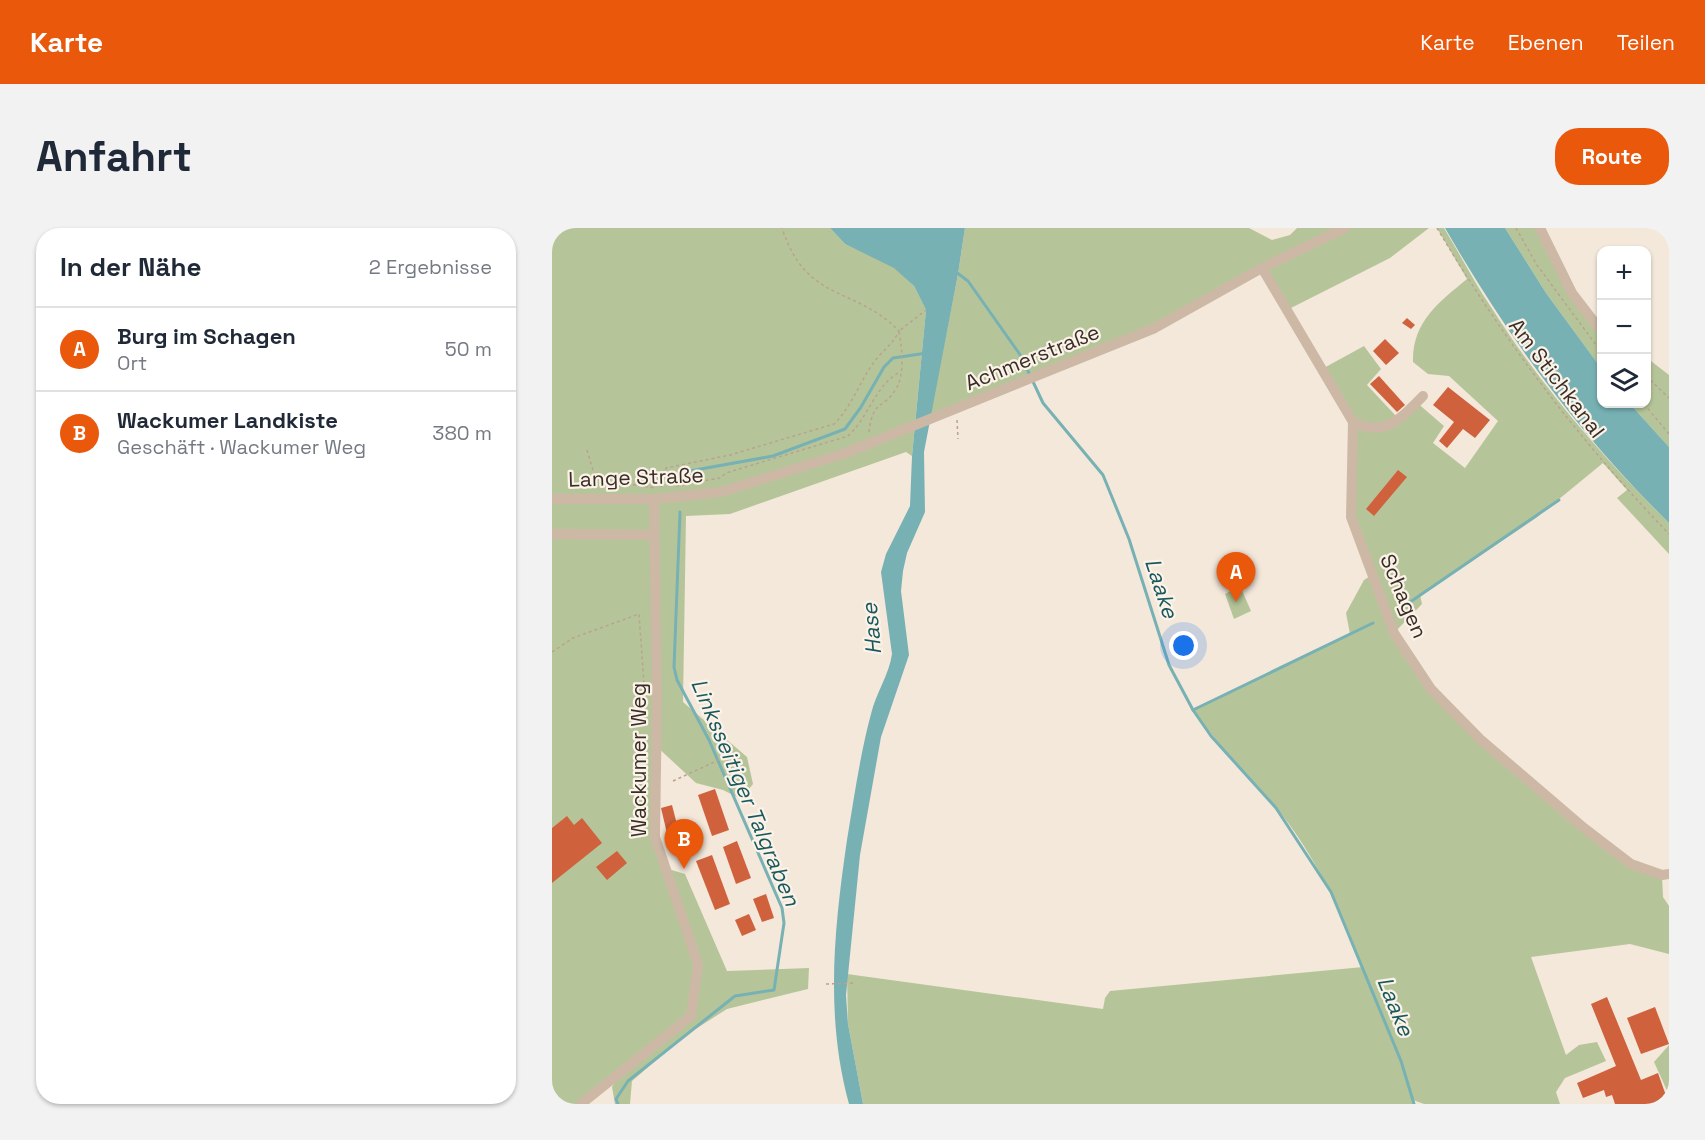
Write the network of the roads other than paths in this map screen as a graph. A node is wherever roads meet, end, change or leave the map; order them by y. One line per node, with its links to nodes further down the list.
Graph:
1 (1345, 228): 3 (street, Achmerstraße)
2 (1540, 228): 4 (street)
3 (1262, 268): 6 (street); 7 (street, Achmerstraße)
4 (1597, 326)
5 (1423, 396): 6 (street)
6 (1353, 422): 12 (street, Schagen)
7 (721, 492): 8 (street, Lange Straße)
8 (654, 499): 9 (street, Lange Straße); 11 (street, Wackumer Weg)
9 (552, 500)
10 (552, 534): 11 (street)
11 (654, 535): 13 (street, Wackumer Weg)
12 (1669, 874)
13 (594, 1094): 14 (street, Wackumer Weg); 15 (street)
14 (581, 1104)
15 (600, 1104)

